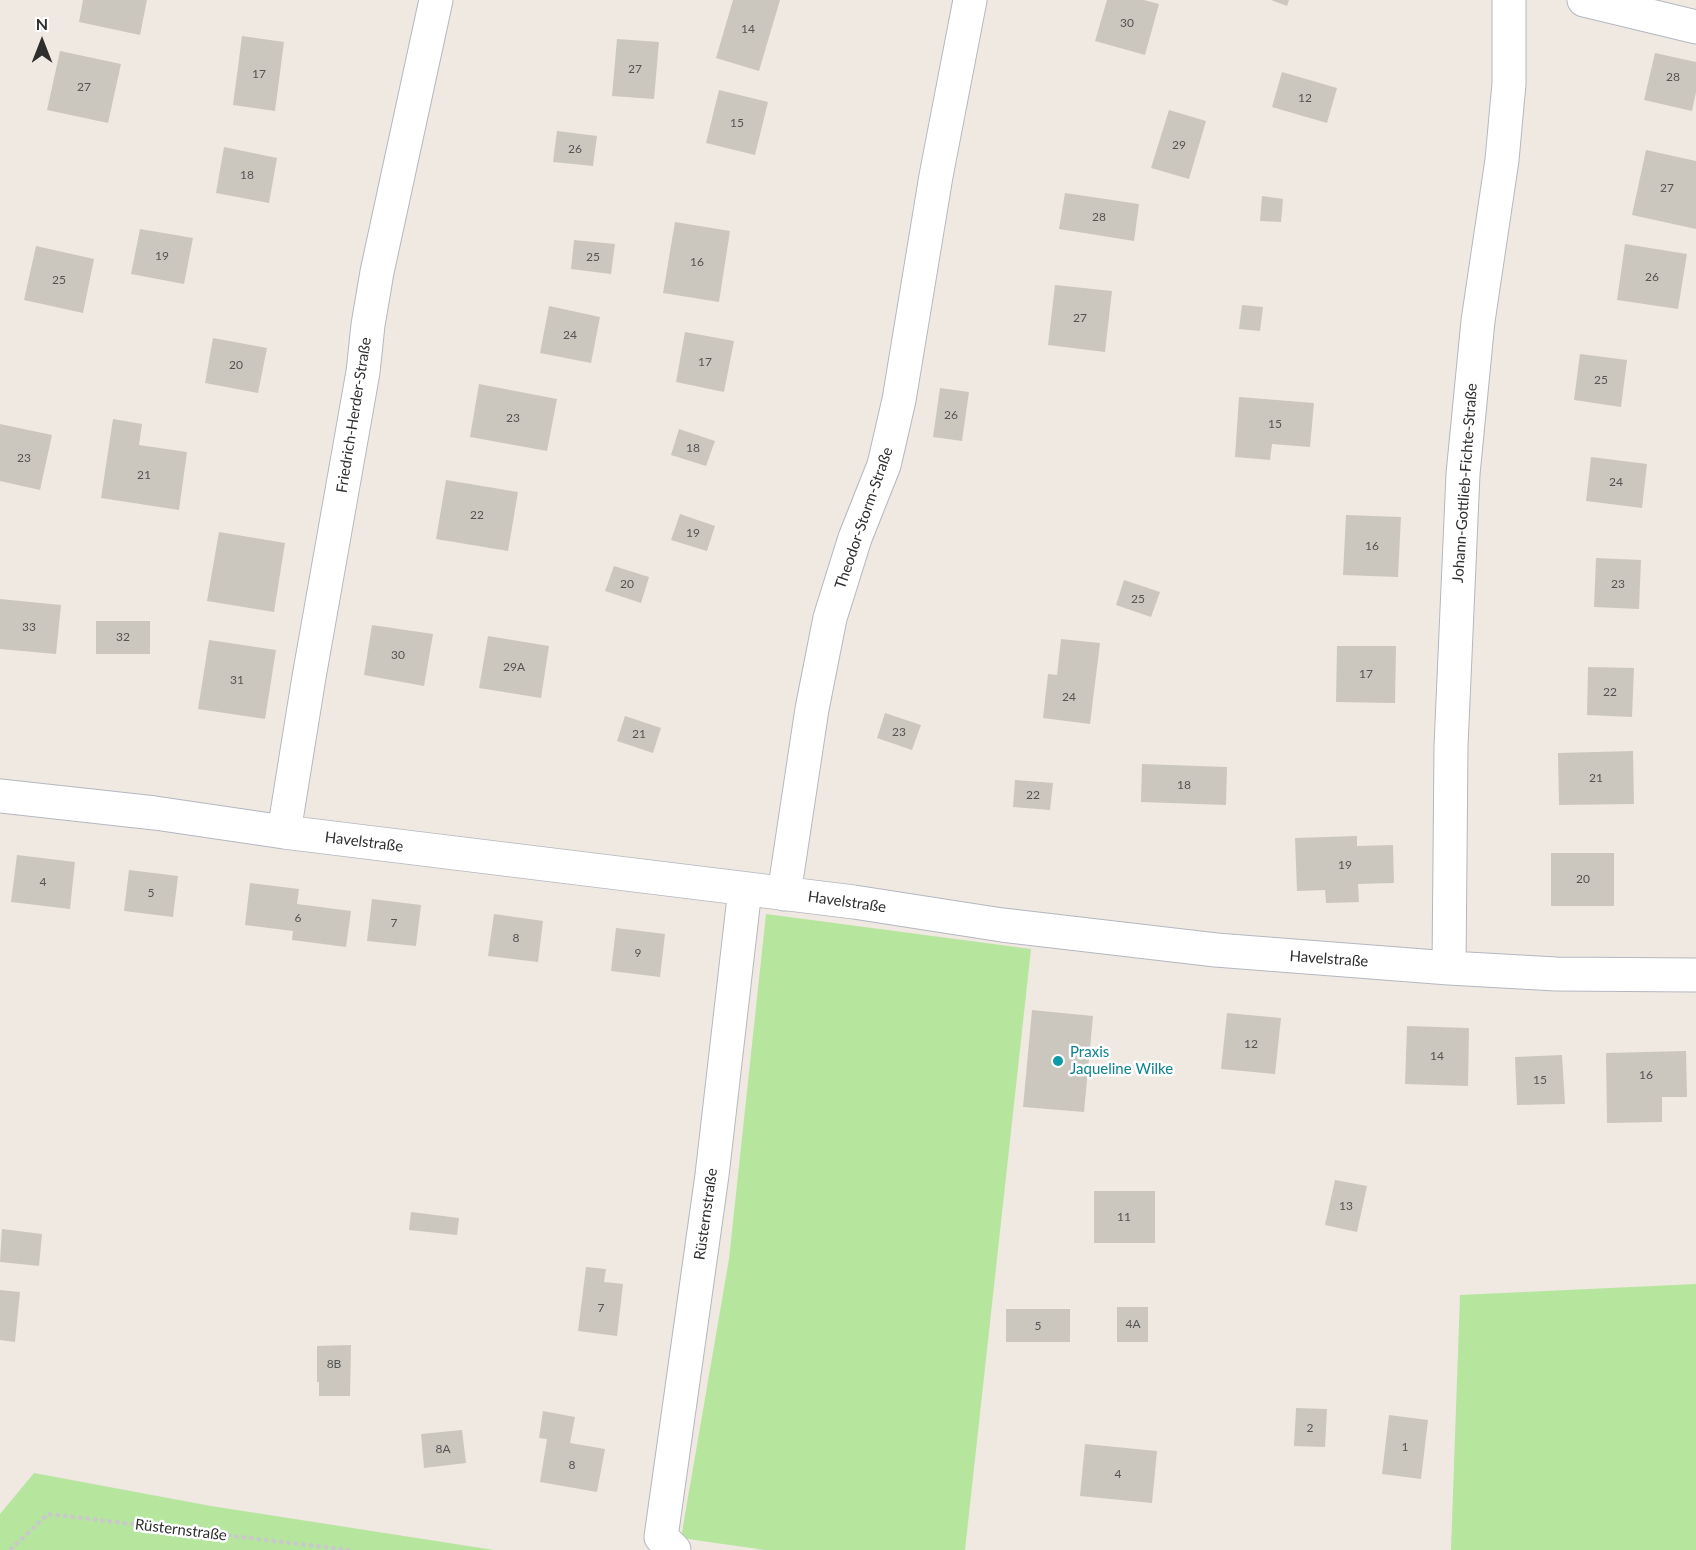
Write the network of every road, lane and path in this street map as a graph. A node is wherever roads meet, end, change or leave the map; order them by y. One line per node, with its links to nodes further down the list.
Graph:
1 (436, 0): 7 (street, Friedrich-Herder-Straße)
2 (970, 0): 9 (street, Theodor-Storm-Straße)
3 (1509, 0): 10 (street, Johann-Gottlieb-Fichte-Straße)
4 (1584, 0): 5 (street)
5 (1696, 27)
6 (0, 796): 7 (street, Havelstraße)
7 (284, 832): 8 (street, Havelstraße)
8 (745, 889): 9 (street, Havelstraße); 12 (street, Rüsternstraße)
9 (784, 894): 10 (street, Havelstraße)
10 (1449, 968): 11 (street, Havelstraße)
11 (1696, 975)
12 (668, 1544)
13 (9, 1550): 14 (path, Rüsternstraße)
14 (350, 1550)

